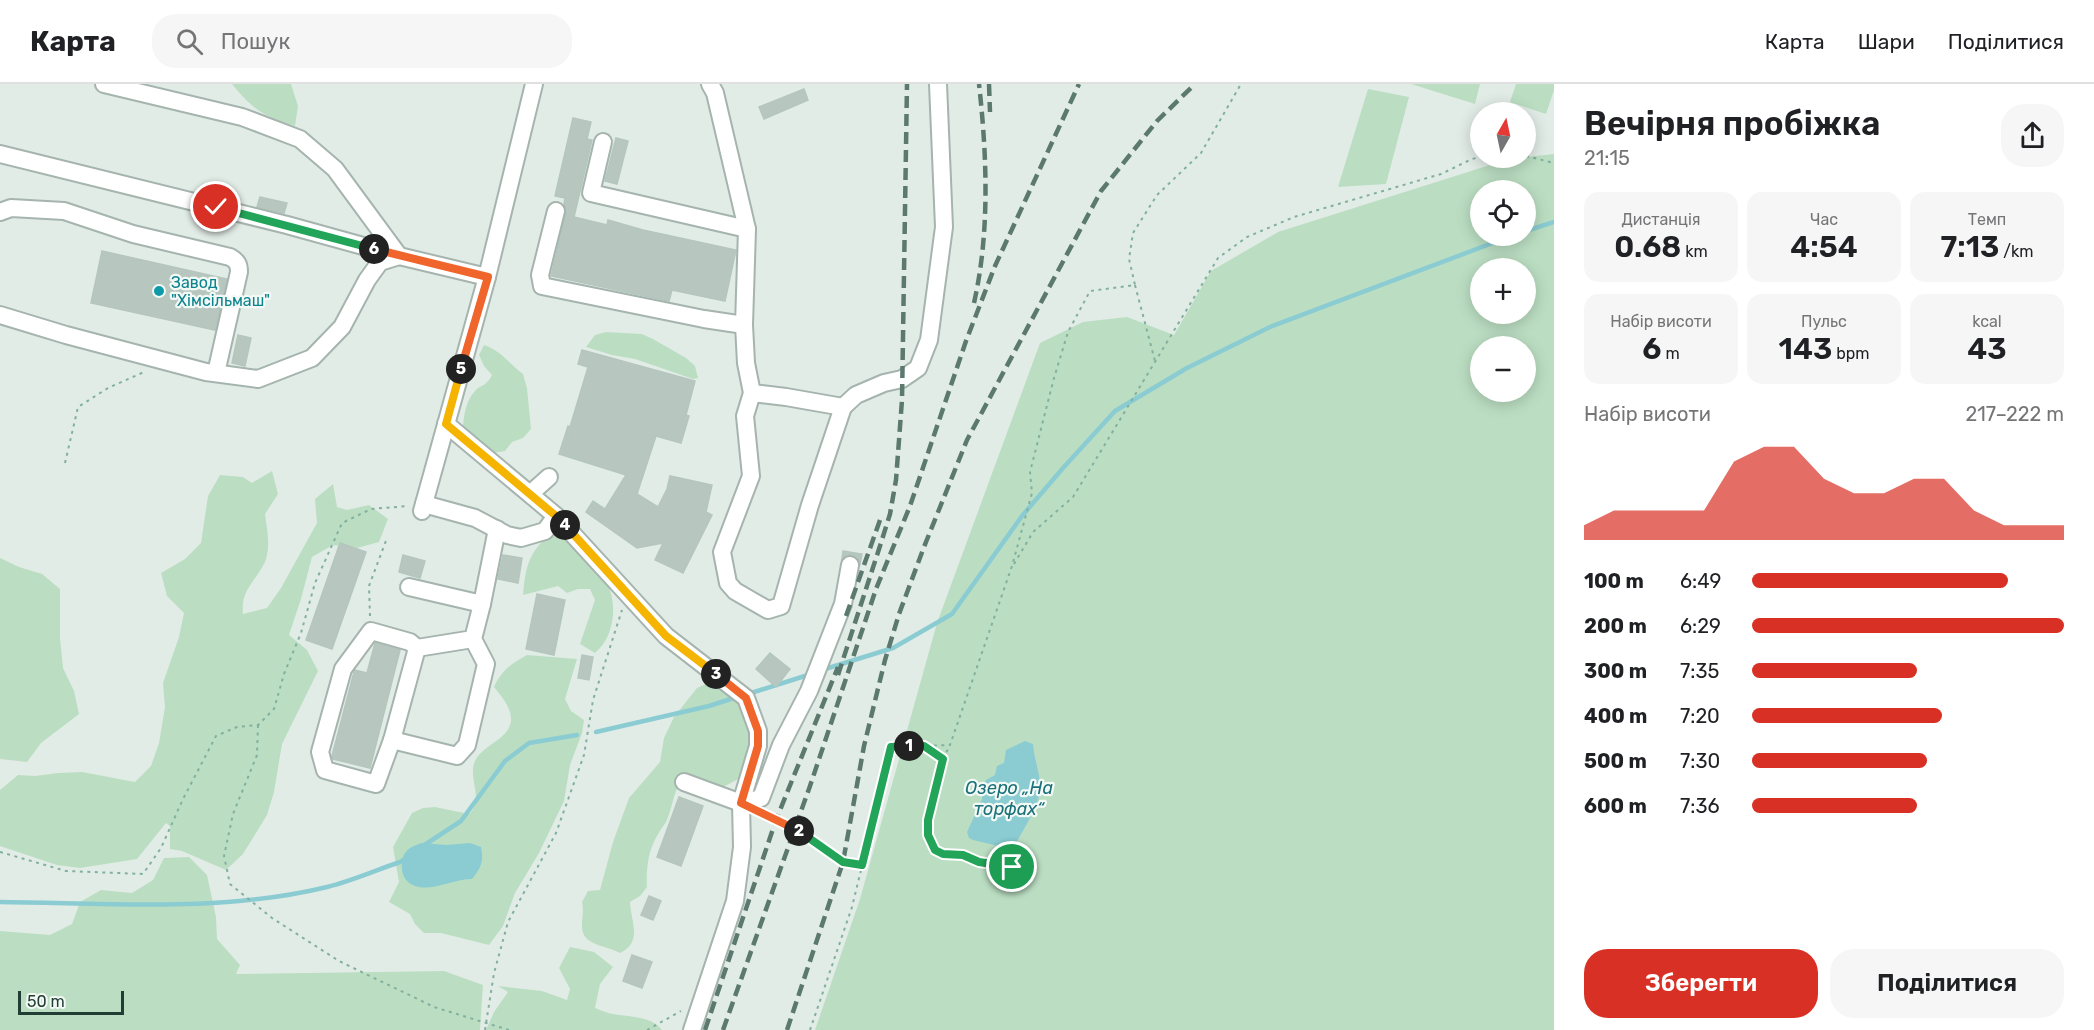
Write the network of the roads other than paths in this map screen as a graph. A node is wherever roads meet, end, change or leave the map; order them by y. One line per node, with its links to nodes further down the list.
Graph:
1 (104, 84): 10 (lane)
2 (534, 84): 11 (lane)
3 (710, 84): 9 (lane)
4 (938, 84): 16 (lane)
5 (603, 142): 9 (lane)
6 (0, 154): 10 (lane)
7 (556, 211): 13 (lane)
8 (0, 212): 14 (lane)
9 (747, 229): 13 (lane)
10 (399, 255): 11 (lane); 14 (lane)
11 (488, 277): 17 (lane)
12 (0, 315): 14 (lane)
13 (744, 325): 15 (lane)
14 (216, 373)
15 (752, 393): 16 (lane); 16 (lane)
16 (843, 407)
17 (446, 424): 19 (lane); 21 (lane)
18 (549, 477): 19 (lane)
19 (530, 494): 20 (lane)
20 (556, 516): 21 (lane); 29 (lane)
21 (497, 529): 24 (lane)
22 (850, 565): 29 (lane)
23 (409, 587): 24 (lane)
24 (482, 604): 25 (lane)
25 (473, 639): 26 (lane); 27 (lane)
26 (417, 648): 27 (lane); 27 (lane)
27 (392, 740)
28 (684, 782): 29 (lane)
29 (741, 803): 30 (lane)
30 (692, 1030)

